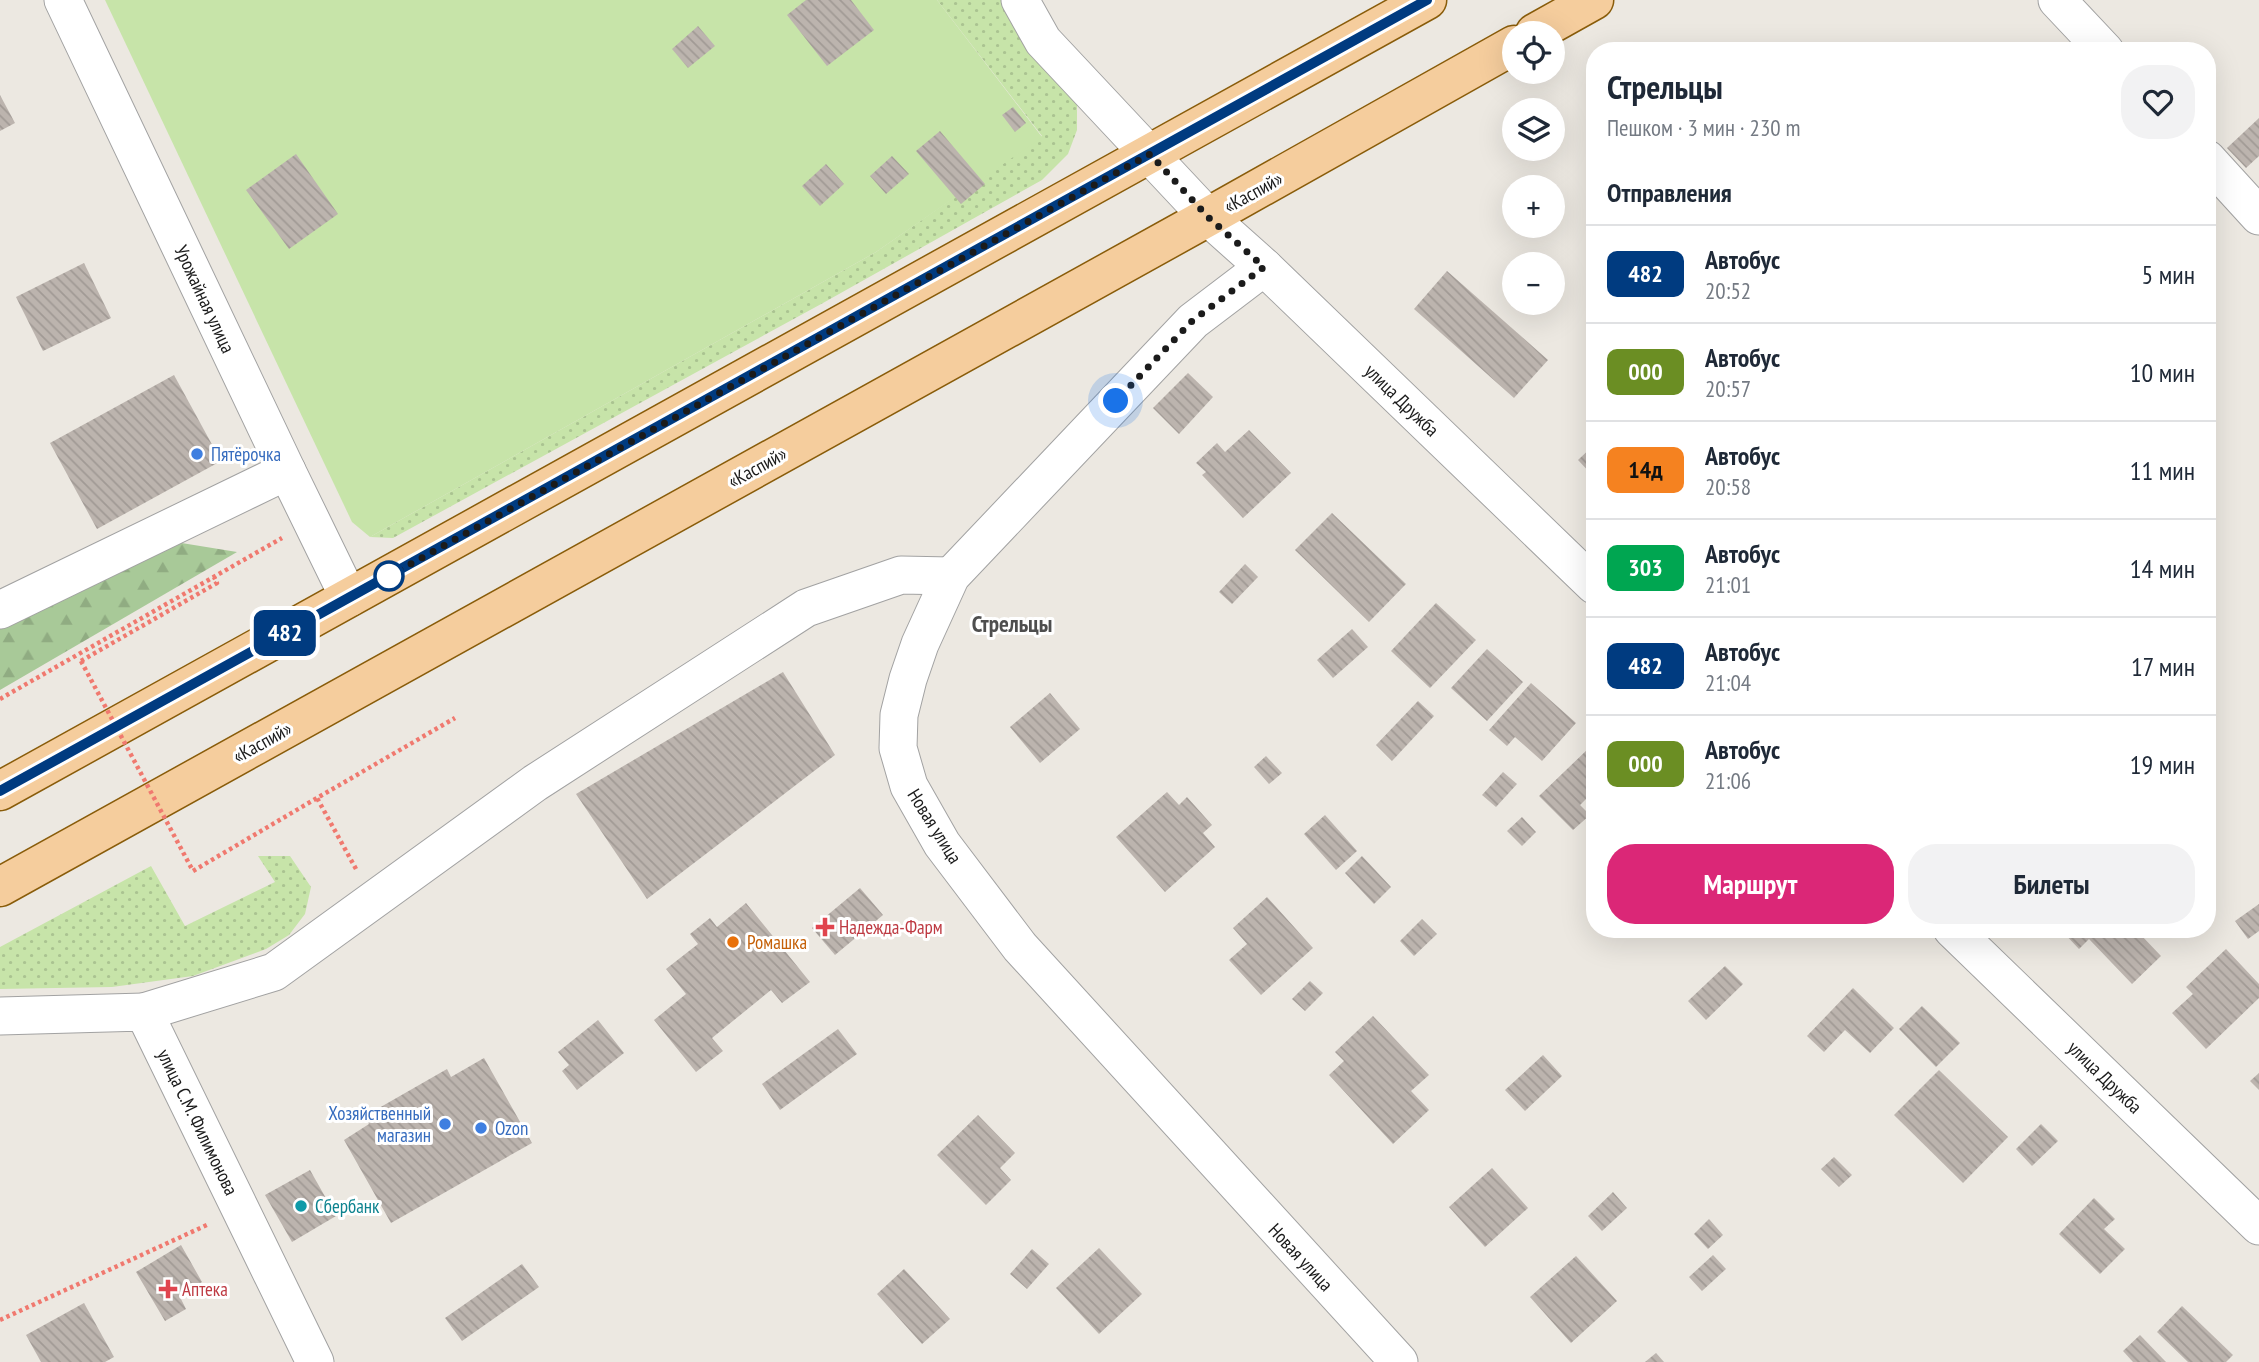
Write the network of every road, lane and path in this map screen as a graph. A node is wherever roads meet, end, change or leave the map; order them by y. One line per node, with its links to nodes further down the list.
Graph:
1 (63, 0): 14 (street, Урожайная улица)
2 (1020, 0): 9 (street)
3 (1427, 0): 9 (main road)
4 (1594, 0): 6 (main road)
5 (2057, 0): 7 (street)
6 (1556, 21)
7 (2097, 42)
8 (1502, 52): 12 (main road, «Каспий»)
9 (1150, 154): 12 (street, улица Дружба); 19 (main road)
10 (2216, 169): 11 (street)
11 (2259, 216)
12 (1208, 217): 13 (street, улица Дружба); 25 (main road, «Каспий»)
13 (1264, 267): 16 (street, Новая улица); 18 (street, улица Дружба)
14 (287, 471): 15 (street, Урожайная улица); 20 (street)
15 (311, 522): 17 (path); 19 (street, Урожайная улица)
16 (951, 576): 26 (street); 36 (street, Новая улица)
17 (214, 577): 21 (path); 24 (path, bridge)
18 (1586, 577)
19 (349, 598): 23 (main road)
20 (0, 610)
21 (0, 699)
22 (455, 718): 24 (path)
23 (0, 791)
24 (317, 798): 26 (path)
25 (0, 887)
26 (373, 900): 28 (street)
27 (1961, 938): 31 (street, улица Дружба)
28 (144, 1012): 29 (street); 30 (street, улица С.М. Филимонова)
29 (0, 1016)
30 (241, 1210): 32 (path); 33 (street, улица С.М. Филимонова)
31 (2259, 1226)
32 (0, 1320)
33 (294, 1320): 34 (street); 35 (street, улица С.М. Филимонова)
34 (286, 1362)
35 (315, 1362)
36 (1399, 1362)

